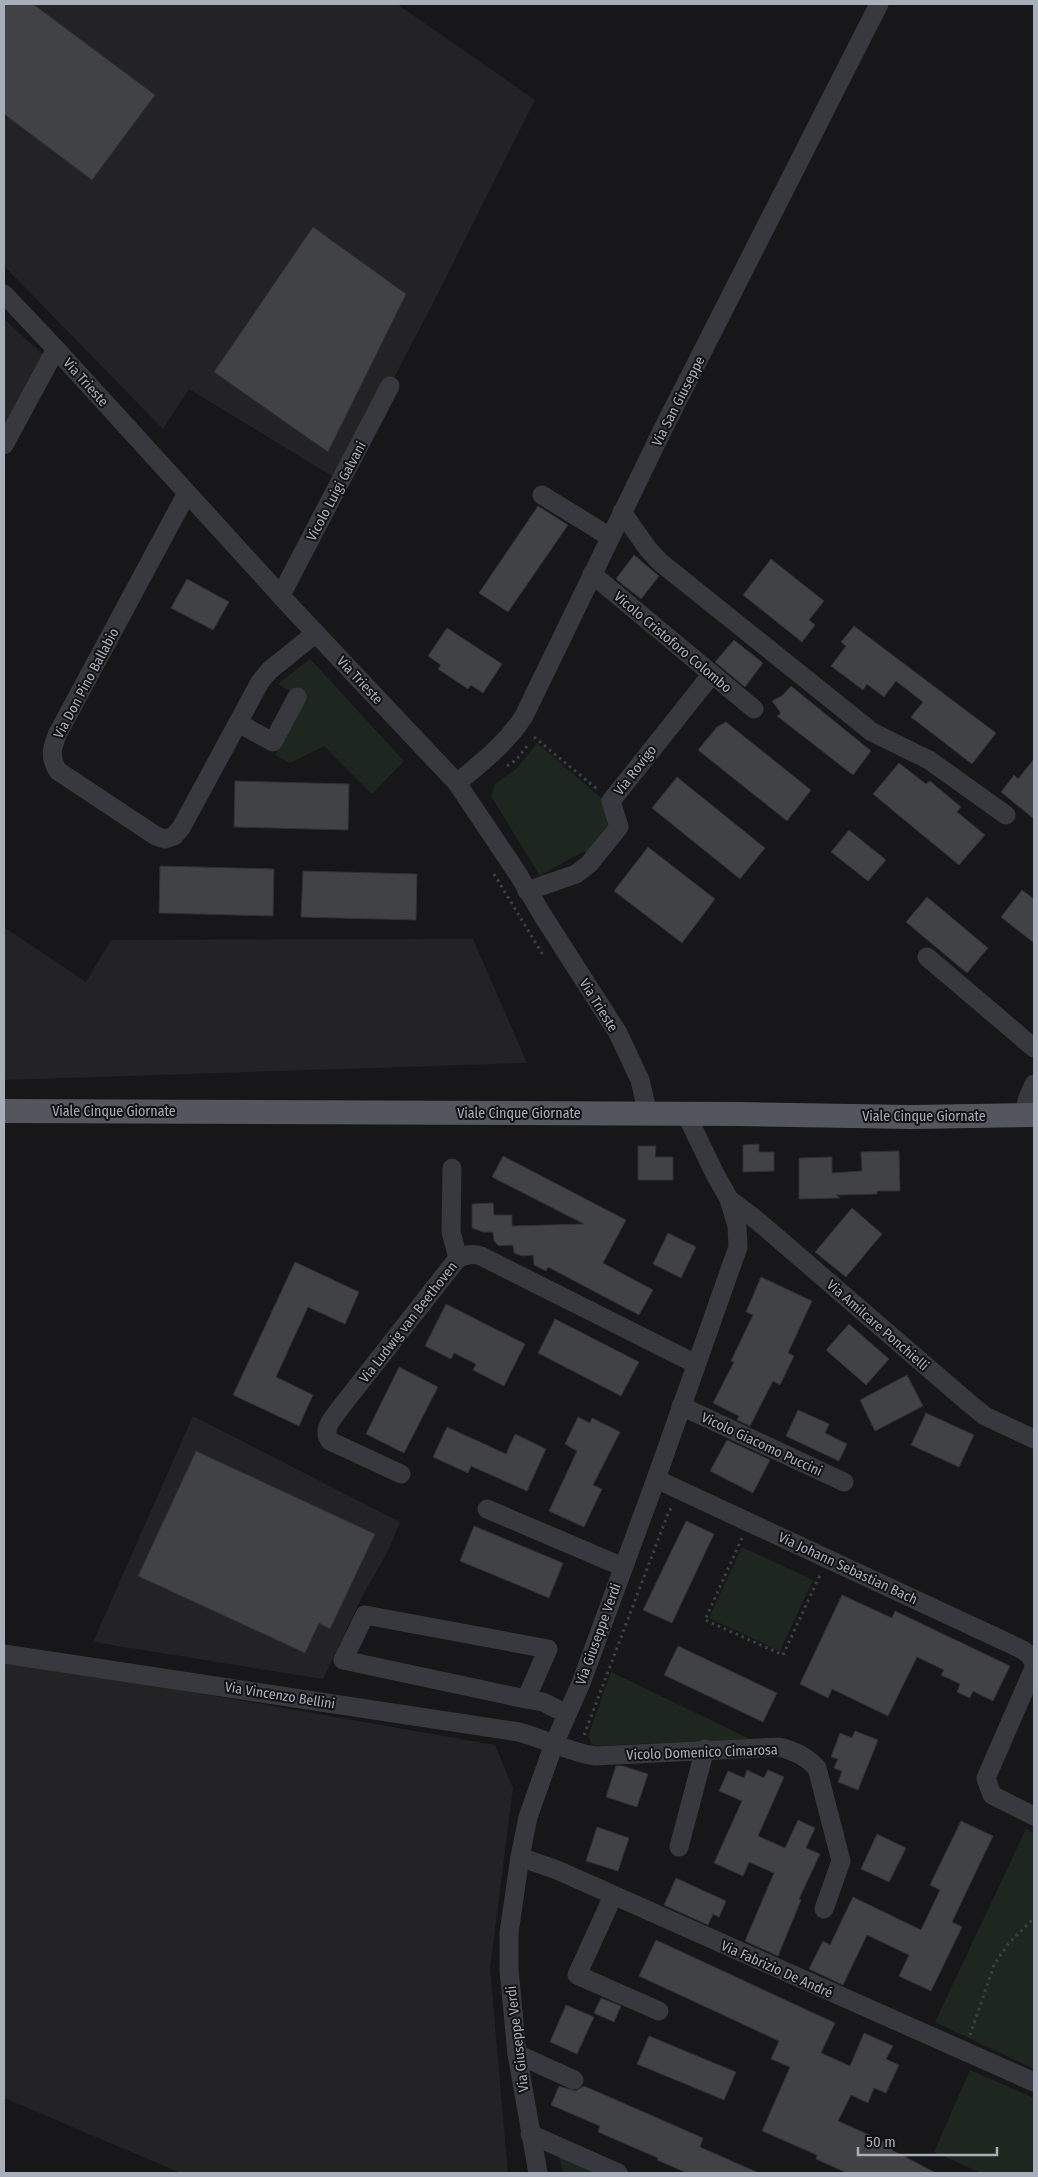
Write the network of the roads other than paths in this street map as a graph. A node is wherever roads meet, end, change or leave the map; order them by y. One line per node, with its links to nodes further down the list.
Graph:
1 (879, 4): 8 (street, Via San Giuseppe)
2 (4, 294): 3 (street, Via Trieste)
3 (56, 349): 5 (street); 6 (street, Via Trieste)
4 (390, 386): 11 (street, Vicolo Luigi Galvani)
5 (4, 445)
6 (188, 492): 11 (street, Via Trieste); 16 (street, Via Don Pino Ballabio)
7 (542, 495): 9 (street)
8 (622, 512): 9 (street, Via San Giuseppe); 18 (street)
9 (610, 537): 10 (street, Via San Giuseppe)
10 (592, 574): 13 (street, Vicolo Cristoforo Colombo); 17 (street, Via San Giuseppe)
11 (281, 595): 12 (street, Via Trieste)
12 (316, 633): 16 (street, Via Don Pino Ballabio); 17 (street, Via Trieste)
13 (712, 674): 15 (street, Vicolo Cristoforo Colombo); 19 (street, Via Rovigo)
14 (297, 698): 16 (street)
15 (754, 709)
16 (238, 723)
17 (457, 783): 19 (street, Via Trieste)
18 (1006, 815)
19 (527, 891): 24 (street, Via Trieste)
20 (928, 957): 21 (street)
21 (1034, 1048)
22 (1034, 1084): 26 (street)
23 (4, 1111): 24 (main road, Viale Cinque Giornate)
24 (648, 1114): 25 (main road, Viale Cinque Giornate)
25 (686, 1114): 26 (main road, Viale Cinque Giornate); 28 (street, Via Giuseppe Verdi)
26 (1030, 1115)
27 (452, 1168): 29 (street)
28 (729, 1199): 30 (street, Via Giuseppe Verdi); 32 (street, Via Amilcare Ponchielli)
29 (458, 1258): 30 (street, Via Ludwig van Beethoven); 33 (street, Via Ludwig van Beethoven)
30 (696, 1364): 31 (street, Via Giuseppe Verdi)
31 (681, 1406): 34 (street, Via Giuseppe Verdi); 35 (street, Vicolo Giacomo Puccini)
32 (1034, 1439)
33 (401, 1474)
34 (656, 1479): 37 (street, Via Giuseppe Verdi); 39 (street, Via Johann Sebastian Bach)
35 (844, 1482)
36 (487, 1509): 37 (street)
37 (623, 1567): 42 (street, Via Giuseppe Verdi)
38 (4, 1654): 43 (street, Via Vincenzo Bellini)
39 (1034, 1663)
40 (1034, 1668): 45 (street)
41 (526, 1699): 41 (street); 42 (street)
42 (567, 1714): 43 (street, Via Giuseppe Verdi)
43 (554, 1744): 44 (street, Vicolo Domenico Cimarosa); 47 (street, Via Giuseppe Verdi)
44 (705, 1749): 46 (street); 49 (street, Vicolo Domenico Cimarosa)
45 (1034, 1816)
46 (679, 1847)
47 (520, 1857): 48 (street, Via Fabrizio De André); 51 (street, Via Giuseppe Verdi)
48 (613, 1896): 50 (street); 53 (street, Via Fabrizio De André)
49 (824, 1909)
50 (659, 2011)
51 (517, 2054): 52 (street); 54 (street, Via Giuseppe Verdi)
52 (574, 2080)
53 (1034, 2082)
54 (530, 2134): 55 (street, Via Giuseppe Verdi); 56 (street)
55 (538, 2173)
56 (618, 2173)

